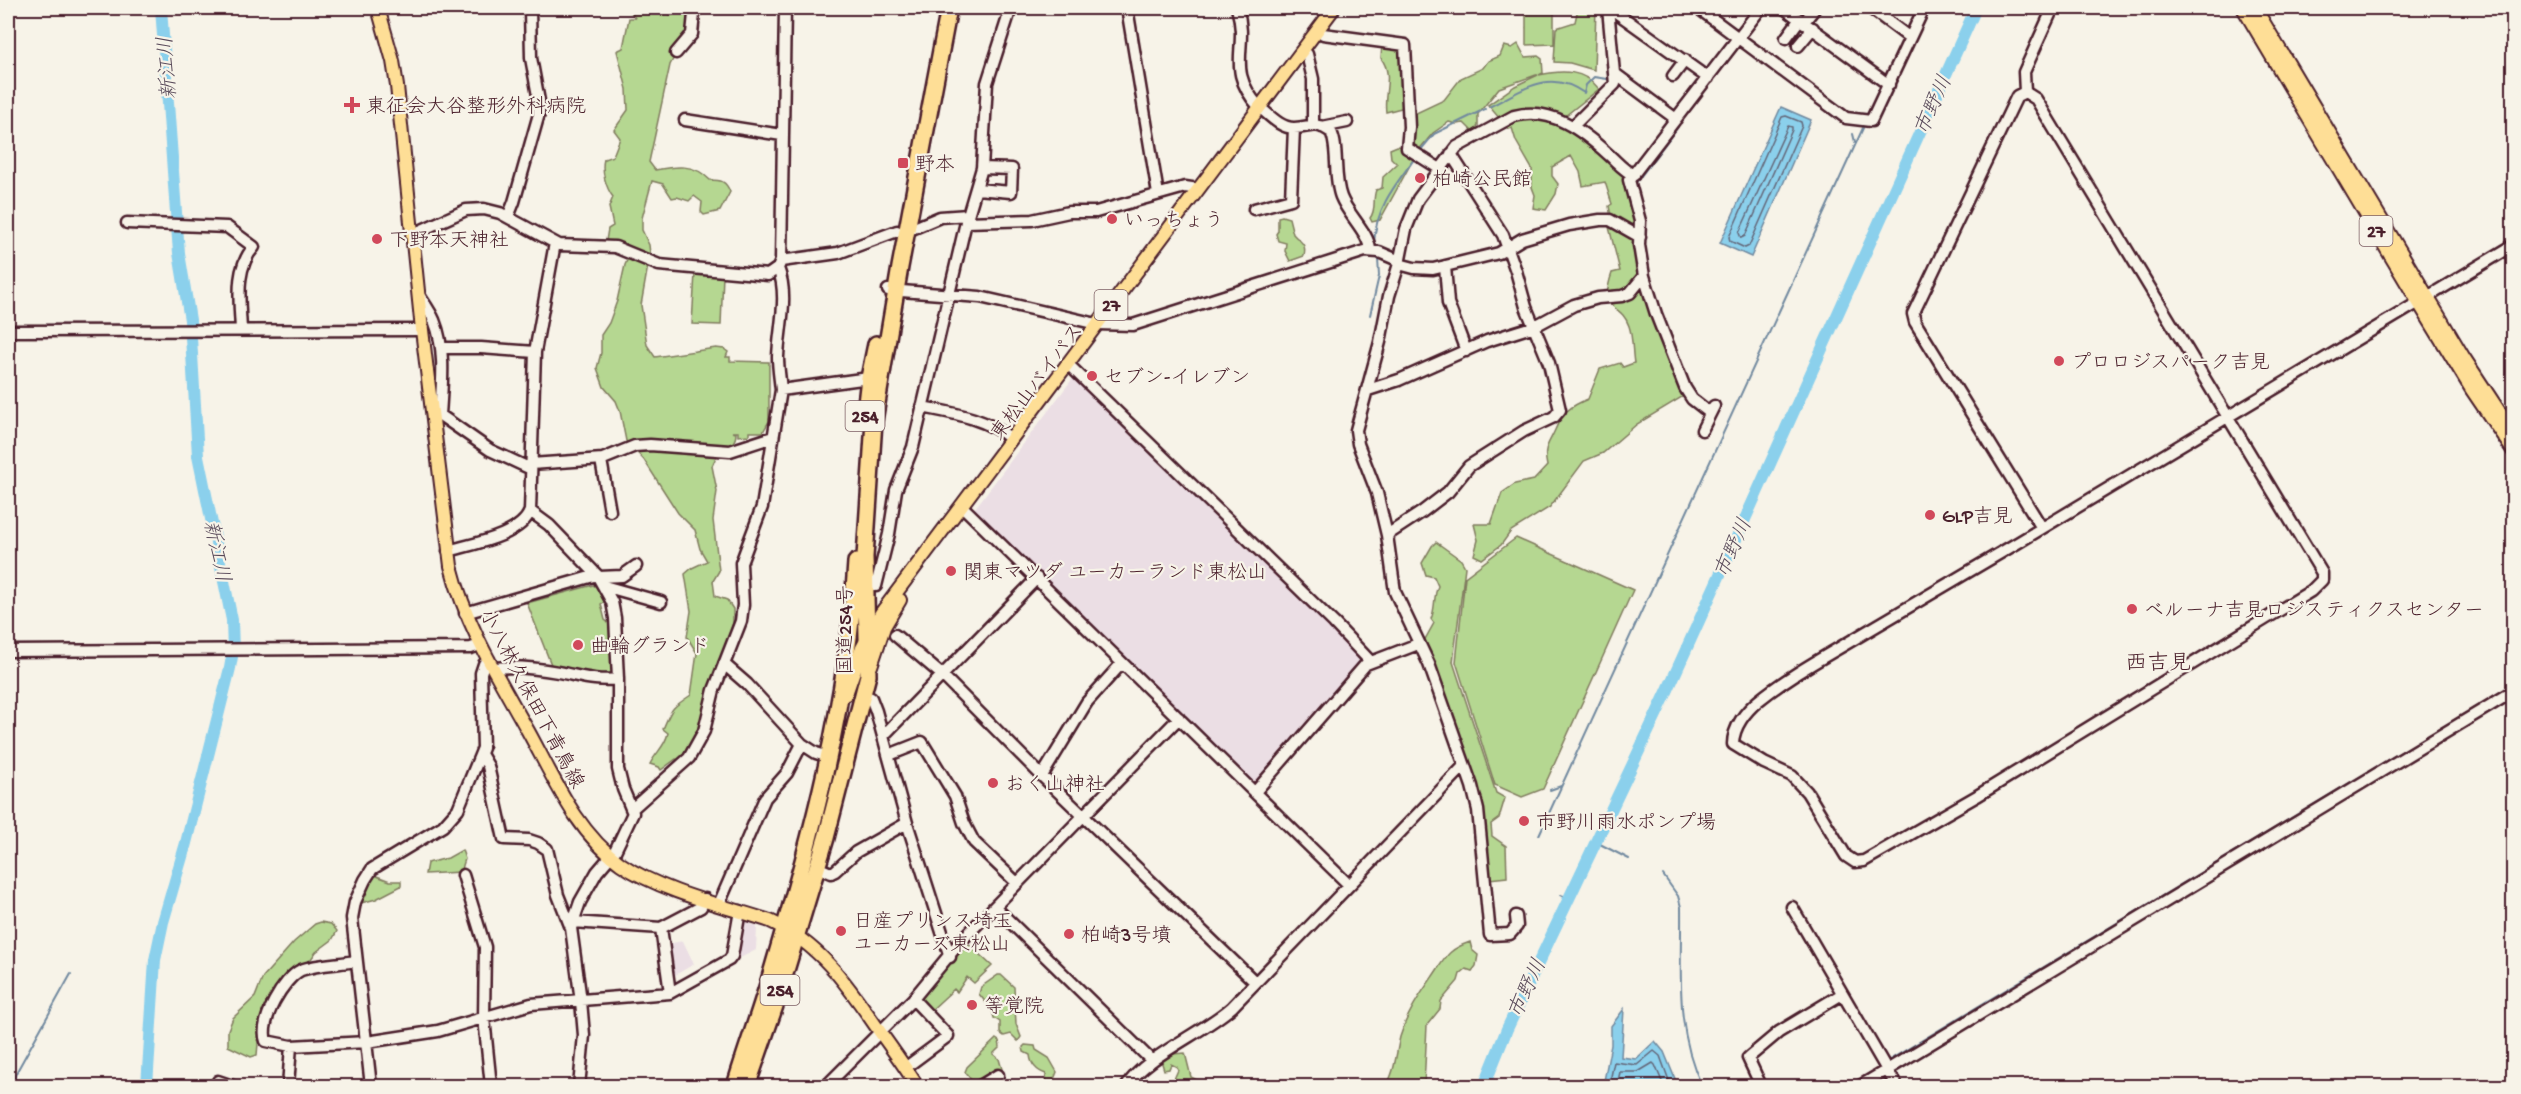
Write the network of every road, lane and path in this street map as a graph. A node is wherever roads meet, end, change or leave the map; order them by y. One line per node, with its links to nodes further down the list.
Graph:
1 (378, 8): 57 (main road, 小八林久保田下青鳥線)
2 (530, 8): 53 (street)
3 (698, 8): 29 (street)
4 (785, 8): 44 (street)
5 (939, 8): 56 (highway, 254)
6 (957, 8): 56 (highway)
7 (1011, 8): 46 (street)
8 (1127, 8): 51 (street)
9 (1237, 8): 37 (street)
10 (1334, 8): 37 (main road, 東松山バイパス / 27)
11 (1342, 8): 24 (main road, 東松山バイパス / 27)
12 (1609, 8): 31 (street); 32 (street)
13 (1698, 8): 25 (street)
14 (1761, 8): 25 (street)
15 (1784, 8): 23 (street)
16 (1815, 8): 23 (street)
17 (1870, 8): 27 (street)
18 (1924, 8): 27 (street)
19 (2053, 8): 36 (street)
20 (2243, 8): 70 (main road, 27)
21 (2254, 8): 70 (main road, 27)
22 (948, 15): 56 (highway, 254)
23 (1806, 23): 26 (street); 28 (street); 35 (street)
24 (1323, 34): 30 (main road, 東松山バイパス / 27); 47 (street)
25 (1738, 38): 34 (street); 35 (street)
26 (1786, 38)
27 (1910, 38): 35 (street)
28 (1798, 46)
29 (676, 53)
30 (1307, 54): 37 (main road, 東松山バイパス / 27); 41 (street)
31 (1685, 60): 33 (street); 34 (street)
32 (1614, 73): 38 (street); 42 (street)
33 (1673, 76)
34 (1708, 78): 38 (street)
35 (1889, 84)
36 (2025, 92): 85 (street); 96 (street)
37 (1261, 109): 43 (street); 50 (main road, 東松山バイパス / 27); 71 (main road, 東松山バイパス / 27)
38 (1676, 119): 48 (street)
39 (685, 120): 44 (street)
40 (1347, 122): 41 (street)
41 (1317, 125): 43 (street); 62 (street)
42 (1574, 125): 45 (street); 48 (street)
43 (1294, 128): 52 (street)
44 (782, 135): 64 (street)
45 (1451, 154): 47 (street); 61 (street)
46 (982, 168): 49 (street); 49 (street)
47 (1440, 169): 63 (street)
48 (1634, 175): 58 (street)
49 (977, 189): 54 (street)
50 (1198, 189): 51 (street); 71 (main road, 東松山バイパス / 27)
51 (1158, 194): 54 (street)
52 (1254, 209)
53 (508, 217): 57 (street); 59 (street)
54 (967, 218): 56 (street); 68 (street)
55 (127, 223): 73 (street)
56 (902, 231): 64 (street); 67 (highway, 国道254号 / 254)
57 (413, 234): 69 (main road, 小八林久保田下青鳥線)
58 (1640, 237): 61 (street); 66 (street)
59 (555, 243): 64 (street); 78 (street)
60 (2514, 245): 70 (street)
61 (1507, 248): 65 (street); 72 (street)
62 (1370, 250): 63 (street); 71 (street)
63 (1400, 263): 65 (street); 82 (street)
64 (779, 265): 81 (street)
65 (1445, 266): 77 (street)
66 (1644, 276): 72 (street); 86 (street)
67 (892, 290): 68 (street); 80 (highway, 国道254号 / 254); 102 (highway, 国道254号 / 254)
68 (950, 294): 71 (street); 83 (street)
69 (419, 295): 74 (main road, 小八林久保田下青鳥線); 76 (street)
70 (2423, 299): 85 (street); 87 (main road, 27); 90 (main road, 27)
71 (1101, 324): 79 (main road, 東松山バイパス / 27); 89 (main road, 東松山バイパス / 27)
72 (1535, 326): 77 (street); 97 (street)
73 (241, 330): 74 (street); 75 (street)
74 (422, 330): 84 (main road, 小八林久保田下青鳥線)
75 (8, 331)
76 (441, 348): 78 (street); 84 (street)
77 (1466, 351): 82 (street)
78 (535, 352): 92 (street)
79 (1072, 368): 93 (main road, 東松山バイパス / 27); 112 (street)
80 (869, 378): 81 (street); 102 (highway, 国道254号 / 254)
81 (781, 390): 88 (street)
82 (1368, 390): 97 (street)
83 (922, 407): 89 (street); 102 (street)
84 (436, 415): 92 (street); 98 (main road, 小八林久保田下青鳥線)
85 (2229, 416): 96 (street); 96 (street)
86 (1702, 430)
87 (2514, 434)
88 (772, 437): 91 (street); 115 (street)
89 (1011, 439): 104 (main road, 東松山バイパス / 27)
90 (2514, 452)
91 (601, 460): 92 (street); 95 (street)
92 (531, 466): 94 (street)
93 (966, 510): 100 (street); 104 (main road, 東松山バイパス / 27)
94 (530, 511): 98 (street); 101 (street)
95 (610, 512)
96 (2042, 528)
97 (1387, 535): 109 (street)
98 (448, 551): 105 (main road, 小八林久保田下青鳥線)
99 (636, 566): 101 (street)
100 (1037, 578): 113 (street); 117 (street)
101 (600, 579): 103 (street); 105 (street); 118 (street)
102 (865, 595): 104 (main road); 106 (highway, 国道254号 / 254); 123 (highway, 国道254号 / 254)
103 (661, 602)
104 (892, 605): 106 (main road, 27); 116 (main road, 27)
105 (465, 613): 110 (main road, 小八林久保田下青鳥線)
106 (872, 615): 108 (highway, 国道254号 / 254)
107 (895, 635): 117 (street)
108 (867, 636): 116 (highway, 国道254号 / 254); 123 (main road)
109 (1418, 644): 112 (street); 128 (street)
110 (480, 645): 111 (street); 114 (main road, 小八林久保田下青鳥線)
111 (8, 651)
112 (1370, 661): 130 (street)
113 (1122, 663): 121 (street); 129 (street)
114 (491, 664): 118 (street); 125 (street); 134 (main road, 小八林久保田下青鳥線)
115 (724, 664): 124 (street); 131 (street)
116 (868, 675): 120 (highway, 国道254号 / 254)
117 (942, 675): 122 (street); 129 (street)
118 (618, 679): 131 (street)
119 (2514, 691): 161 (street)
120 (863, 695): 122 (street); 135 (highway, 国道254号 / 254)
121 (1179, 718): 130 (street); 132 (street)
122 (883, 736): 126 (street)
123 (833, 740): 127 (highway, 国道254号 / 254)
124 (802, 744): 127 (street); 140 (street)
125 (481, 754): 145 (street); 149 (street)
126 (889, 755): 133 (street); 137 (street)
127 (829, 757): 147 (highway, 国道254号 / 254)
128 (1464, 766): 138 (street); 144 (street)
129 (1042, 776): 132 (street)
130 (1256, 792): 138 (street)
131 (633, 809): 134 (street)
132 (1084, 816): 137 (street); 150 (street)
133 (907, 823): 135 (street); 148 (street)
134 (611, 856): 139 (main road, 小八林久保田下青鳥線); 145 (street)
135 (817, 867): 147 (highway, 国道254号 / 254)
136 (463, 875): 155 (street)
137 (1017, 883): 141 (street)
138 (1348, 884): 150 (street)
139 (705, 900): 140 (main road, 小八林久保田下青鳥線); 146 (street)
140 (719, 904): 143 (main road, 小八林久保田下青鳥線)
141 (995, 907): 148 (street); 159 (street)
142 (1792, 907): 152 (street)
143 (740, 911): 147 (main road, 小八林久保田下青鳥線); 151 (street)
144 (1516, 916)
145 (572, 925): 146 (street); 154 (street)
146 (661, 928): 151 (street)
147 (790, 932): 156 (main road, 小八林久保田下青鳥線); 170 (highway, 国道254号 / 254); 171 (highway, 国道254号 / 254)
148 (950, 957): 153 (street)
149 (357, 962): 157 (street); 158 (street)
150 (1255, 982): 159 (street)
151 (670, 993): 154 (street)
152 (1842, 994): 161 (street); 175 (street)
153 (913, 999): 156 (street); 160 (street)
154 (581, 1001): 155 (street); 169 (street)
155 (484, 1018): 157 (street); 168 (street)
156 (880, 1032): 160 (main road, 小八林久保田下青鳥線); 172 (street)
157 (367, 1042): 158 (street); 167 (street)
158 (291, 1046): 166 (street)
159 (1152, 1061): 163 (street)
160 (905, 1068): 173 (main road, 小八林久保田下青鳥線)
161 (1883, 1072): 176 (street); 177 (street)
162 (998, 1075): 174 (street)
163 (1128, 1085)
164 (216, 1086): 165 (street)
165 (233, 1086)
166 (288, 1086)
167 (371, 1086)
168 (491, 1086)
169 (579, 1086)
170 (735, 1086)
171 (747, 1086)
172 (826, 1086)
173 (917, 1086)
174 (980, 1086)
175 (1761, 1086)
176 (1860, 1086)
177 (1897, 1086)

